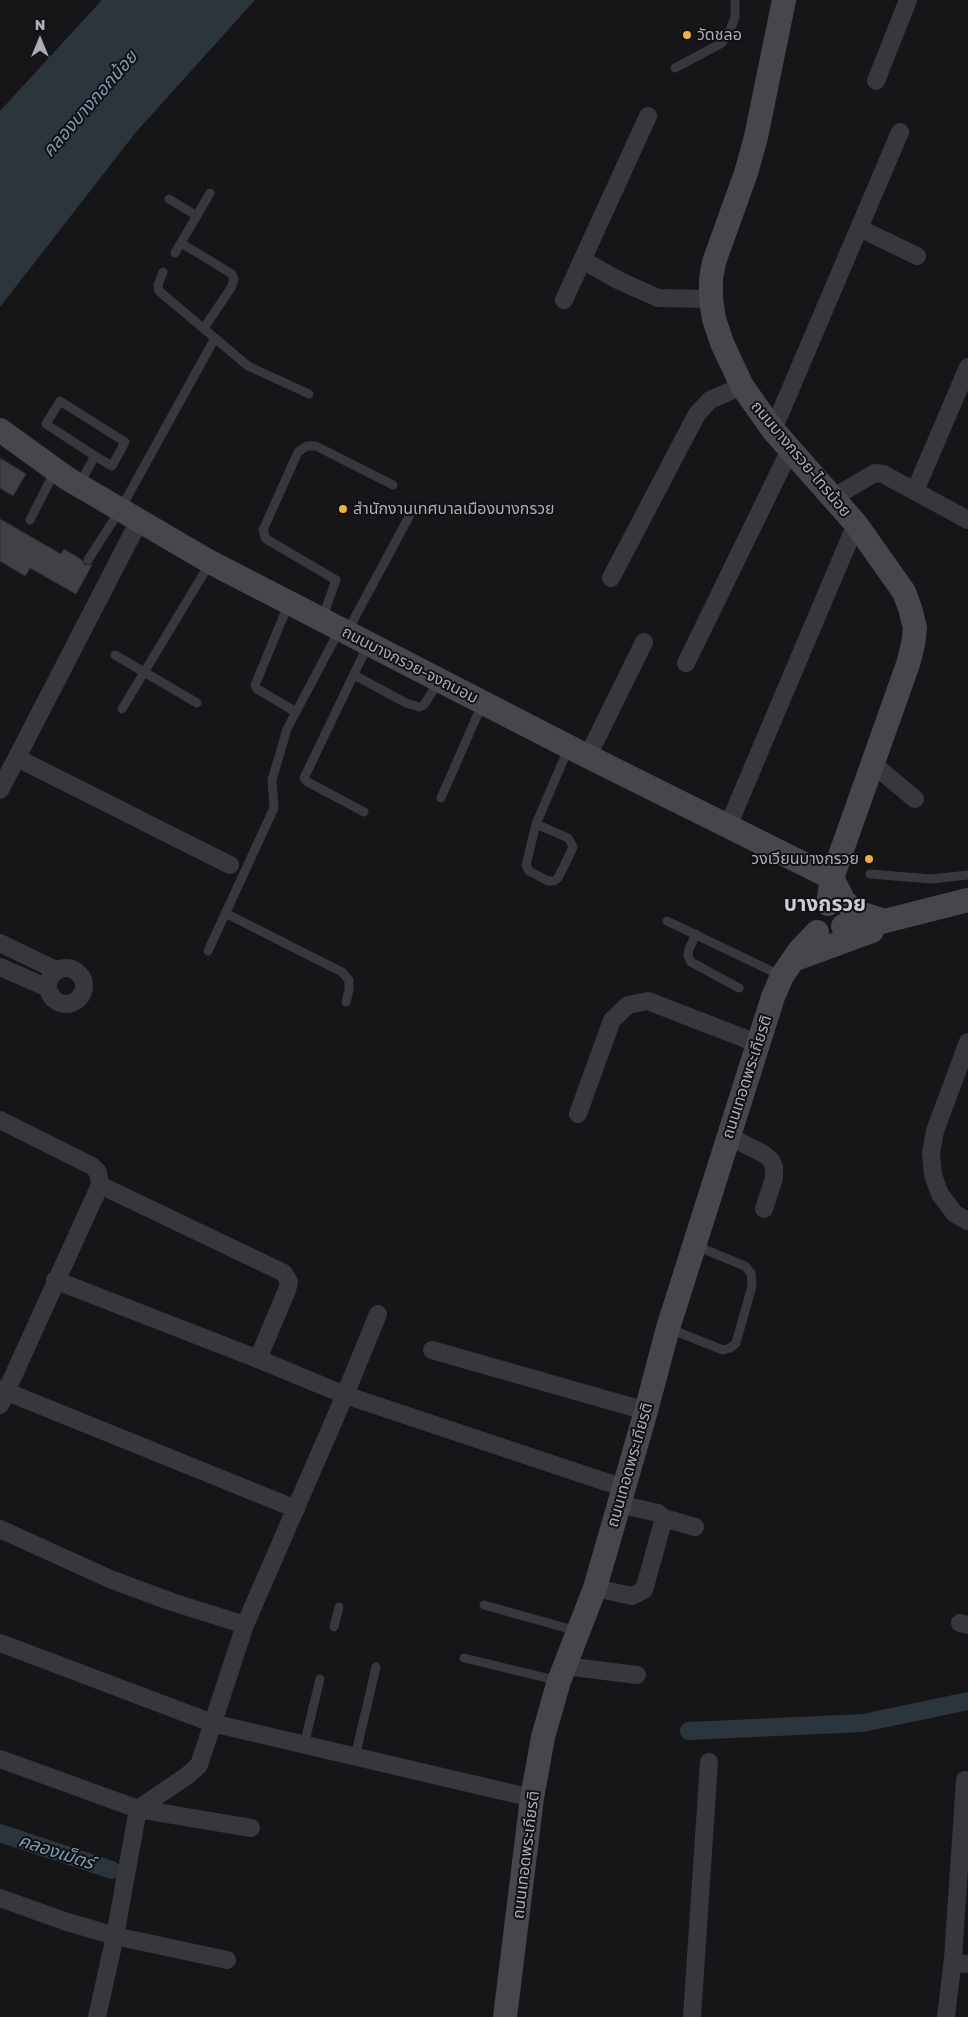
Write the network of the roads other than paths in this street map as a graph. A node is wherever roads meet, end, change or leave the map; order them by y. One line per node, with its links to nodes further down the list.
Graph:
1 (735, 0): 4 (lane)
2 (784, 0): 17 (main road, ถนนบางกรวย-ไทรน้อย)
3 (908, 0): 5 (street)
4 (675, 68)
5 (876, 81)
6 (648, 116): 15 (street)
7 (900, 132): 11 (street)
8 (210, 193): 10 (lane)
9 (169, 198): 10 (lane)
10 (197, 216): 12 (lane)
11 (859, 228): 14 (street); 24 (street)
12 (181, 243): 13 (lane); 19 (lane)
13 (175, 253)
14 (917, 256)
15 (582, 260): 17 (street); 18 (street)
16 (163, 272): 19 (lane)
17 (711, 299): 22 (main road, ถนนบางกรวย-ไทรน้อย)
18 (564, 300)
19 (204, 328): 20 (lane)
20 (215, 338): 23 (lane); 34 (lane)
21 (968, 367): 31 (street)
22 (742, 386): 24 (main road, ถนนบางกรวย-ไทรน้อย); 40 (street)
23 (309, 394)
24 (773, 430): 26 (main road, ถนนบางกรวย-ไทรน้อย)
25 (1, 433): 28 (main road, ถนนบางกรวย-จงถนอม)
26 (790, 450): 32 (main road, ถนนบางกรวย-ไทรน้อย); 46 (street)
27 (95, 456): 27 (lane); 29 (lane)
28 (56, 470): 29 (main road, ถนนบางกรวย-จงถนอม); 35 (lane)
29 (79, 486): 34 (main road, ถนนบางกรวย-จงถนอม)
30 (393, 486): 42 (lane)
31 (915, 491): 32 (street); 36 (street)
32 (834, 498): 37 (main road, ถนนบางกรวย-ไทรน้อย)
33 (412, 511): 42 (lane)
34 (129, 516): 38 (lane); 39 (main road, ถนนบางกรวย-จงถนอม); 56 (street)
35 (30, 520)
36 (968, 520)
37 (856, 524): 55 (main road, ถนนบางกรวย-ไทรน้อย); 62 (street)
38 (88, 560)
39 (210, 562): 41 (main road, ถนนบางกรวย-จงถนอม); 47 (lane)
40 (611, 578)
41 (289, 603): 42 (main road, ถนนบางกรวย-จงถนอม); 53 (lane)
42 (336, 627): 44 (main road, ถนนบางกรวย-จงถนอม); 53 (lane)
43 (644, 642): 54 (street)
44 (369, 644): 48 (lane); 49 (main road, ถนนบางกรวย-จงถนอม)
45 (115, 655): 47 (lane)
46 (686, 663)
47 (144, 672): 50 (lane); 52 (lane)
48 (354, 675): 49 (lane); 60 (lane)
49 (439, 680): 51 (main road, ถนนบางกรวย-จงถนอม)
50 (197, 702)
51 (483, 702): 54 (main road, ถนนบางกรวย-จงถนอม); 58 (lane)
52 (122, 708)
53 (296, 712): 69 (lane)
54 (579, 752): 61 (lane); 62 (main road, ถนนบางกรวย-จงถนอม)
55 (873, 764): 59 (street); 66 (main road, ถนนบางกรวย-ไทรน้อย)
56 (9, 765): 57 (street); 63 (street)
57 (0, 790)
58 (441, 798)
59 (915, 799)
60 (364, 812)
61 (536, 824): 61 (lane)
62 (728, 826): 66 (main road, ถนนบางกรวย-จงถนอม)
63 (230, 864)
64 (870, 874): 65 (lane)
65 (968, 875)
66 (832, 878): 68 (main road, ถนนบางกรวย-ไทรน้อย); 71 (main road)
67 (968, 900): 71 (main road)
68 (828, 904): 72 (main road); 73 (main road)
69 (225, 913): 76 (lane); 82 (lane)
70 (667, 921): 74 (lane)
71 (886, 921): 72 (main road); 78 (main road)
72 (843, 926): 73 (main road)
73 (817, 932): 78 (main road, ถนนเทอดพระเกียรติ)
74 (696, 934): 78 (lane); 81 (lane)
75 (0, 944): 79 (street)
76 (208, 951)
77 (0, 966): 80 (street)
78 (788, 968): 84 (main road, ถนนเทอดพระเกียรติ)
79 (56, 970): 80 (street); 80 (street)
80 (48, 988)
81 (739, 988)
82 (346, 1002)
83 (968, 1042): 90 (street)
84 (759, 1044): 85 (street); 87 (main road, ถนนเทอดพระเกียรติ)
85 (578, 1114)
86 (0, 1120): 88 (street)
87 (728, 1136): 89 (street); 91 (main road, ถนนเทอดพระเกียรติ)
88 (100, 1186): 92 (street); 96 (street)
89 (764, 1209)
90 (968, 1221)
91 (693, 1244): 94 (main road, ถนนเทอดพระเกียรติ); 94 (lane)
92 (56, 1280): 96 (street); 98 (street)
93 (378, 1314): 97 (street)
94 (668, 1328): 99 (main road, ถนนเทอดพระเกียรติ)
95 (432, 1350): 99 (street)
96 (258, 1359): 97 (street)
97 (345, 1395): 100 (street); 101 (street)
98 (2, 1396): 101 (street)
99 (646, 1411): 100 (main road, ถนนเทอดพระเกียรติ)
100 (622, 1496): 102 (street); 105 (main road, ถนนเทอดพระเกียรติ)
101 (296, 1510): 108 (street)
102 (664, 1518): 103 (street); 105 (street)
103 (695, 1528)
104 (0, 1529): 108 (street)
105 (595, 1588): 110 (main road, ถนนเทอดพระเกียรติ)
106 (484, 1605): 110 (lane)
107 (339, 1607): 109 (lane)
108 (245, 1625): 117 (street)
109 (334, 1627)
110 (578, 1631): 114 (main road, ถนนเทอดพระเกียรติ)
111 (0, 1643): 117 (street)
112 (464, 1658): 114 (lane)
113 (376, 1667): 119 (lane)
114 (562, 1674): 115 (street); 123 (main road, ถนนเทอดพระเกียรติ)
115 (637, 1675)
116 (320, 1679): 118 (lane)
117 (212, 1723): 118 (street); 124 (street)
118 (304, 1745): 119 (street)
119 (355, 1757): 123 (street)
120 (0, 1759): 124 (street)
121 (710, 1762): 132 (street)
122 (965, 1780): 129 (street)
123 (532, 1798): 131 (main road, ถนนเทอดพระเกียรติ)
124 (138, 1809): 125 (street); 127 (street)
125 (251, 1828)
126 (0, 1898): 127 (street)
127 (115, 1936): 128 (street); 130 (street)
128 (227, 1960)
129 (960, 1961): 133 (street)
130 (97, 2017)
131 (505, 2017)
132 (692, 2017)
133 (946, 2017)

